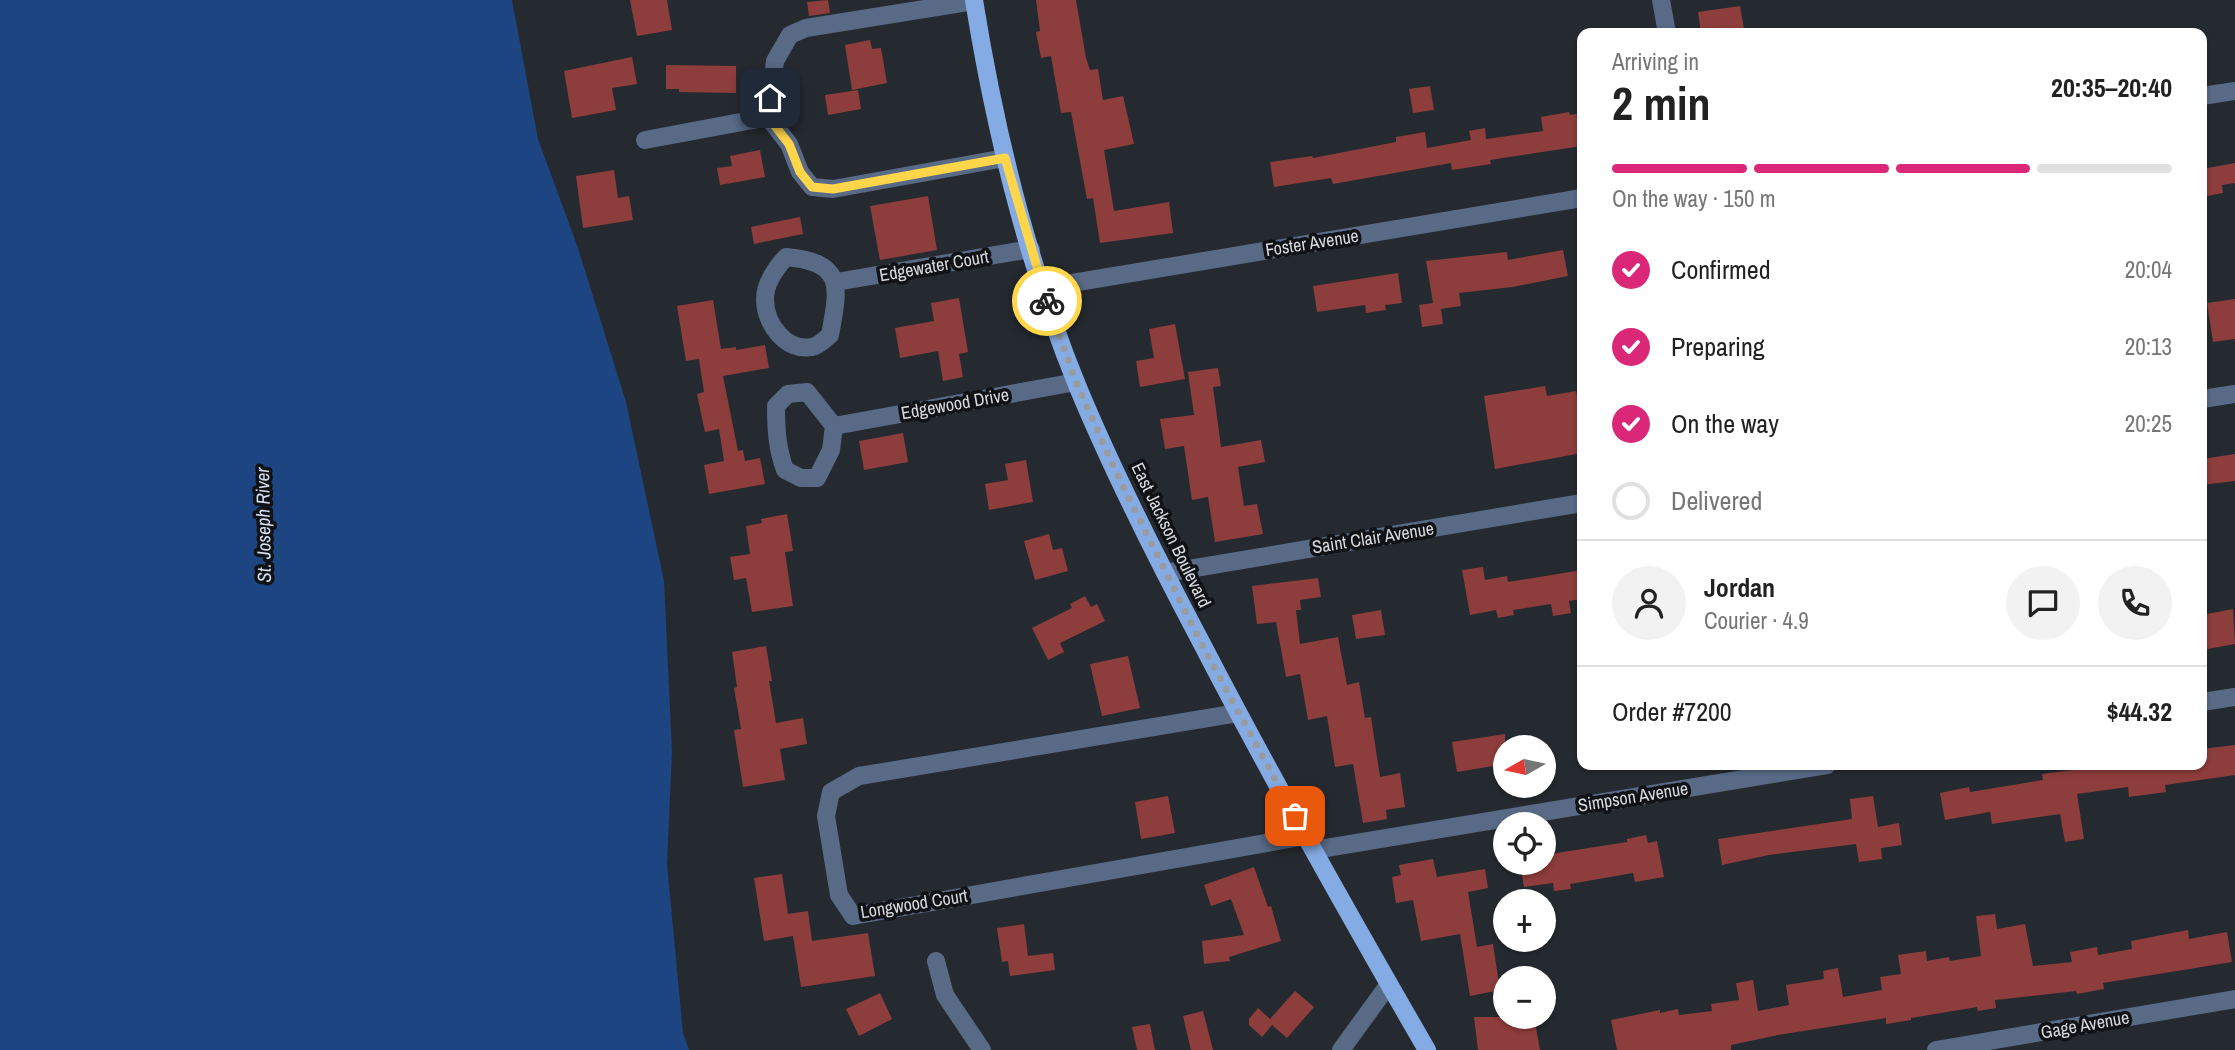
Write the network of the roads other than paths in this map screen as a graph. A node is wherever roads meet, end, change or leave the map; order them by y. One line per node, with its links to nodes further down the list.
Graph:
1 (1661, 0): 3 (street)
2 (974, 1): 6 (street); 8 (main road, East Jackson Boulevard)
3 (1666, 28)
4 (2235, 91): 5 (street)
5 (2207, 95)
6 (768, 117): 7 (street); 8 (street)
7 (645, 141)
8 (1005, 158): 10 (main road, East Jackson Boulevard)
9 (1577, 199): 12 (street, Foster Avenue)
10 (1031, 249): 11 (street, Edgewater Court); 12 (main road, East Jackson Boulevard)
11 (836, 282): 11 (street)
12 (1042, 288): 13 (main road, East Jackson Boulevard)
13 (1076, 382): 16 (street, Edgewood Drive); 18 (main road, East Jackson Boulevard)
14 (2235, 394): 15 (street)
15 (2207, 398)
16 (834, 426): 16 (street)
17 (1577, 504): 18 (street, Saint Clair Avenue)
18 (1165, 573): 21 (main road, East Jackson Boulevard)
19 (2235, 697): 20 (street)
20 (2207, 701)
21 (1238, 713): 23 (main road, East Jackson Boulevard); 23 (street, Longwood Court)
22 (1795, 770): 23 (street, Simpson Avenue)
23 (1310, 843): 25 (main road, East Jackson Boulevard)
24 (936, 961): 27 (street)
25 (1389, 984): 28 (street); 29 (main road, East Jackson Boulevard)
26 (2235, 999): 30 (street, Gage Avenue)
27 (982, 1050)
28 (1341, 1050)
29 (1427, 1050)
30 (1936, 1050)

